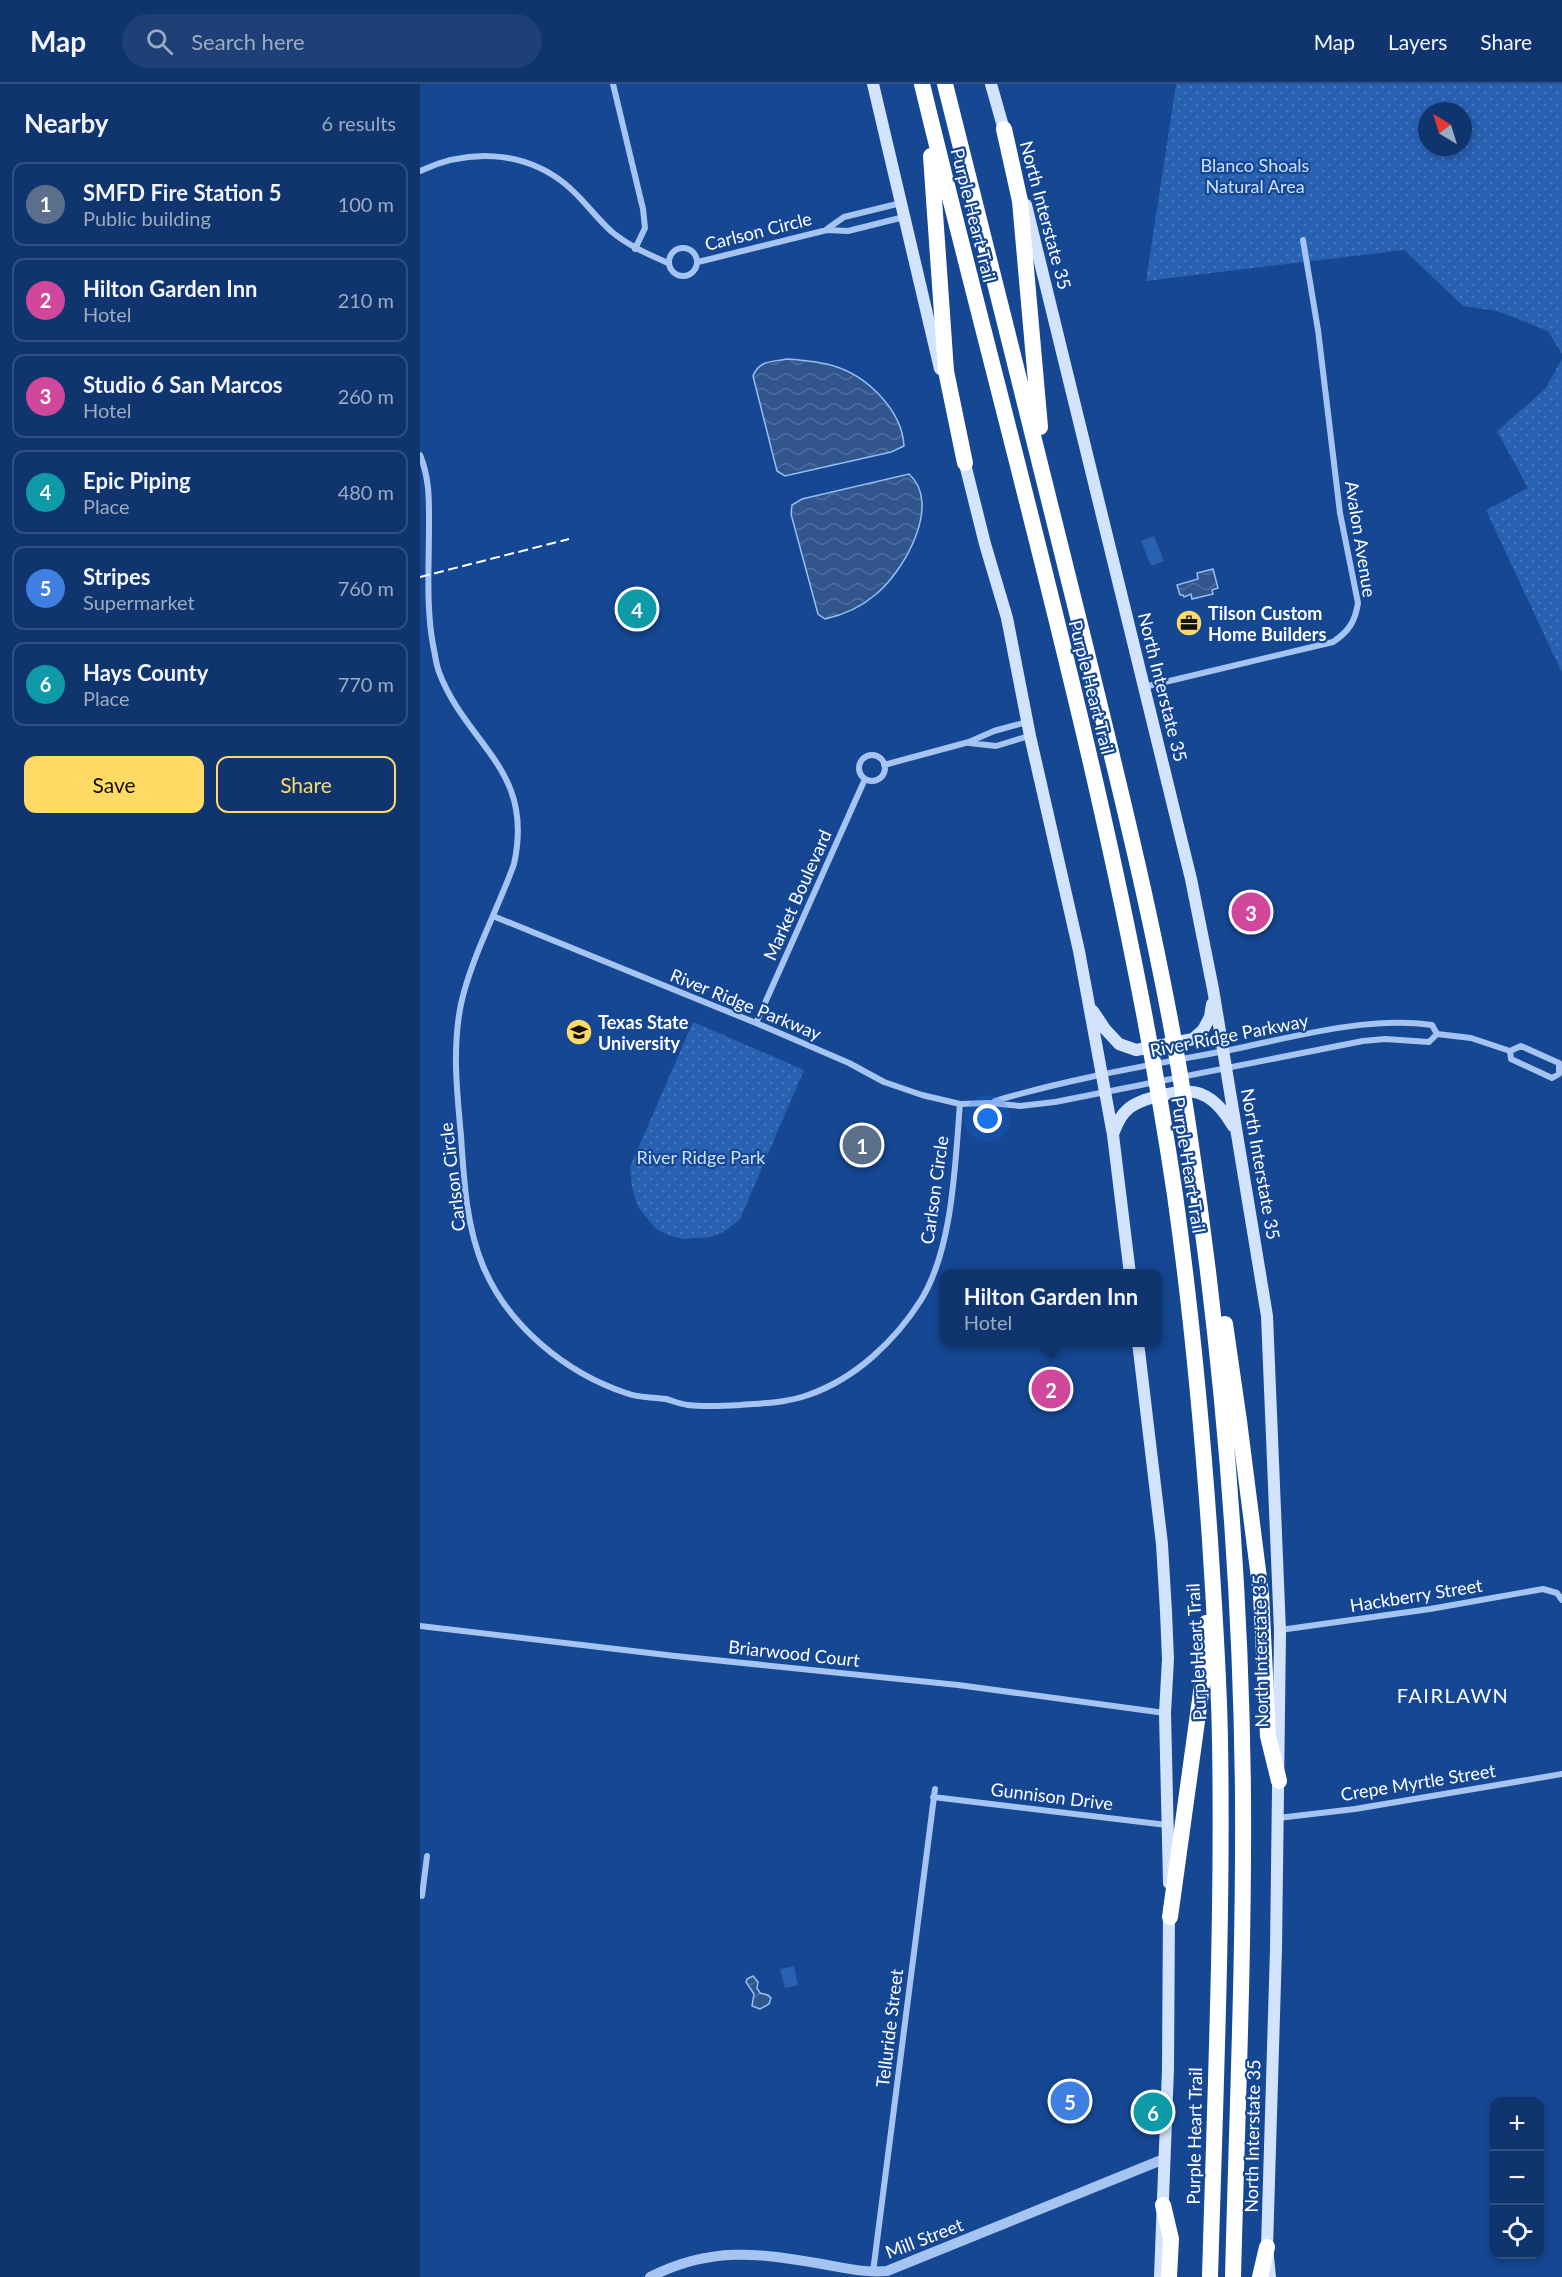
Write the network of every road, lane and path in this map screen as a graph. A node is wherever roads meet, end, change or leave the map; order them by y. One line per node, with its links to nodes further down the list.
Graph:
1 (614, 84): 13 (street)
2 (873, 84): 9 (main road)
3 (922, 84): 6 (highway, Purple Heart Trail)
4 (945, 84): 18 (highway, Purple Heart Trail)
5 (991, 84): 7 (main road, North Interstate 35)
6 (929, 113): 17 (highway); 42 (highway, Purple Heart Trail)
7 (1004, 129): 18 (highway); 19 (main road, North Interstate 35)
8 (420, 171): 13 (street, Carlson Circle)
9 (901, 203): 10 (main road); 11 (street, Carlson Circle)
10 (905, 217): 11 (street, Carlson Circle); 17 (main road)
11 (827, 230): 14 (street, Carlson Circle)
12 (1303, 240): 19 (street, Avalon Avenue)
13 (635, 249): 15 (street, Carlson Circle)
14 (698, 262): 15 (street, Carlson Circle); 15 (street, Carlson Circle)
15 (668, 263)
16 (420, 456): 25 (street, Carlson Circle)
17 (965, 463): 20 (main road)
18 (1046, 487): 37 (highway, Purple Heart Trail)
19 (1144, 687): 26 (main road, North Interstate 35)
20 (1027, 722): 21 (main road); 22 (street, Market Boulevard)
21 (1030, 736): 22 (street, Market Boulevard); 27 (main road)
22 (969, 742): 23 (street, Market Boulevard)
23 (884, 765): 24 (street, Market Boulevard); 24 (street, Market Boulevard)
24 (865, 779): 28 (street, Market Boulevard)
25 (493, 916): 28 (street, River Ridge Parkway); 36 (street, Carlson Circle)
26 (1214, 989): 27 (main road); 30 (main road, North Interstate 35)
27 (1090, 1008): 33 (main road)
28 (756, 1023): 36 (street, River Ridge Parkway)
29 (1437, 1034): 30 (street, River Ridge Parkway); 31 (street, River Ridge Parkway); 32 (street, River Ridge Parkway)
30 (1223, 1051): 32 (main road, North Interstate 35); 33 (street, River Ridge Parkway)
31 (1510, 1051): 31 (street, River Ridge Parkway)
32 (1226, 1067): 34 (street, River Ridge Parkway); 38 (main road, North Interstate 35)
33 (1102, 1075): 34 (main road); 35 (street, River Ridge Parkway)
34 (1105, 1091): 35 (street, River Ridge Parkway); 39 (main road)
35 (990, 1103): 36 (street, River Ridge Parkway)
36 (960, 1104)
37 (1186, 1113): 48 (highway); 64 (highway, Purple Heart Trail)
38 (1235, 1130): 39 (main road); 45 (main road, North Interstate 35)
39 (1113, 1135): 40 (main road)
40 (1129, 1269)
41 (1139, 1347): 46 (main road)
42 (1210, 1541): 55 (highway); 63 (highway, Purple Heart Trail)
43 (1562, 1600): 45 (street, Hackberry Street)
44 (420, 1626): 46 (street, Briarwood Court)
45 (1280, 1630): 48 (main road, North Interstate 35)
46 (1165, 1713): 52 (main road)
47 (1562, 1773): 51 (street, Crepe Myrtle Street)
48 (1279, 1781): 51 (main road, North Interstate 35)
49 (934, 1789): 50 (street, Telluride Street)
50 (933, 1797): 52 (street, Gunnison Drive); 59 (street, Telluride Street)
51 (1278, 1818): 58 (main road, North Interstate 35)
52 (1167, 1824): 55 (main road)
53 (427, 1856): 54 (street)
54 (422, 1896)
55 (1170, 1917): 56 (main road)
56 (1164, 2159): 57 (main road); 59 (street, Mill Street)
57 (1163, 2205): 61 (main road); 62 (highway)
58 (1267, 2247): 65 (highway); 66 (main road, North Interstate 35)
59 (873, 2272): 60 (street, Mill Street)
60 (650, 2277)
61 (1160, 2277)
62 (1169, 2277)
63 (1210, 2277)
64 (1233, 2277)
65 (1260, 2277)
66 (1270, 2277)

